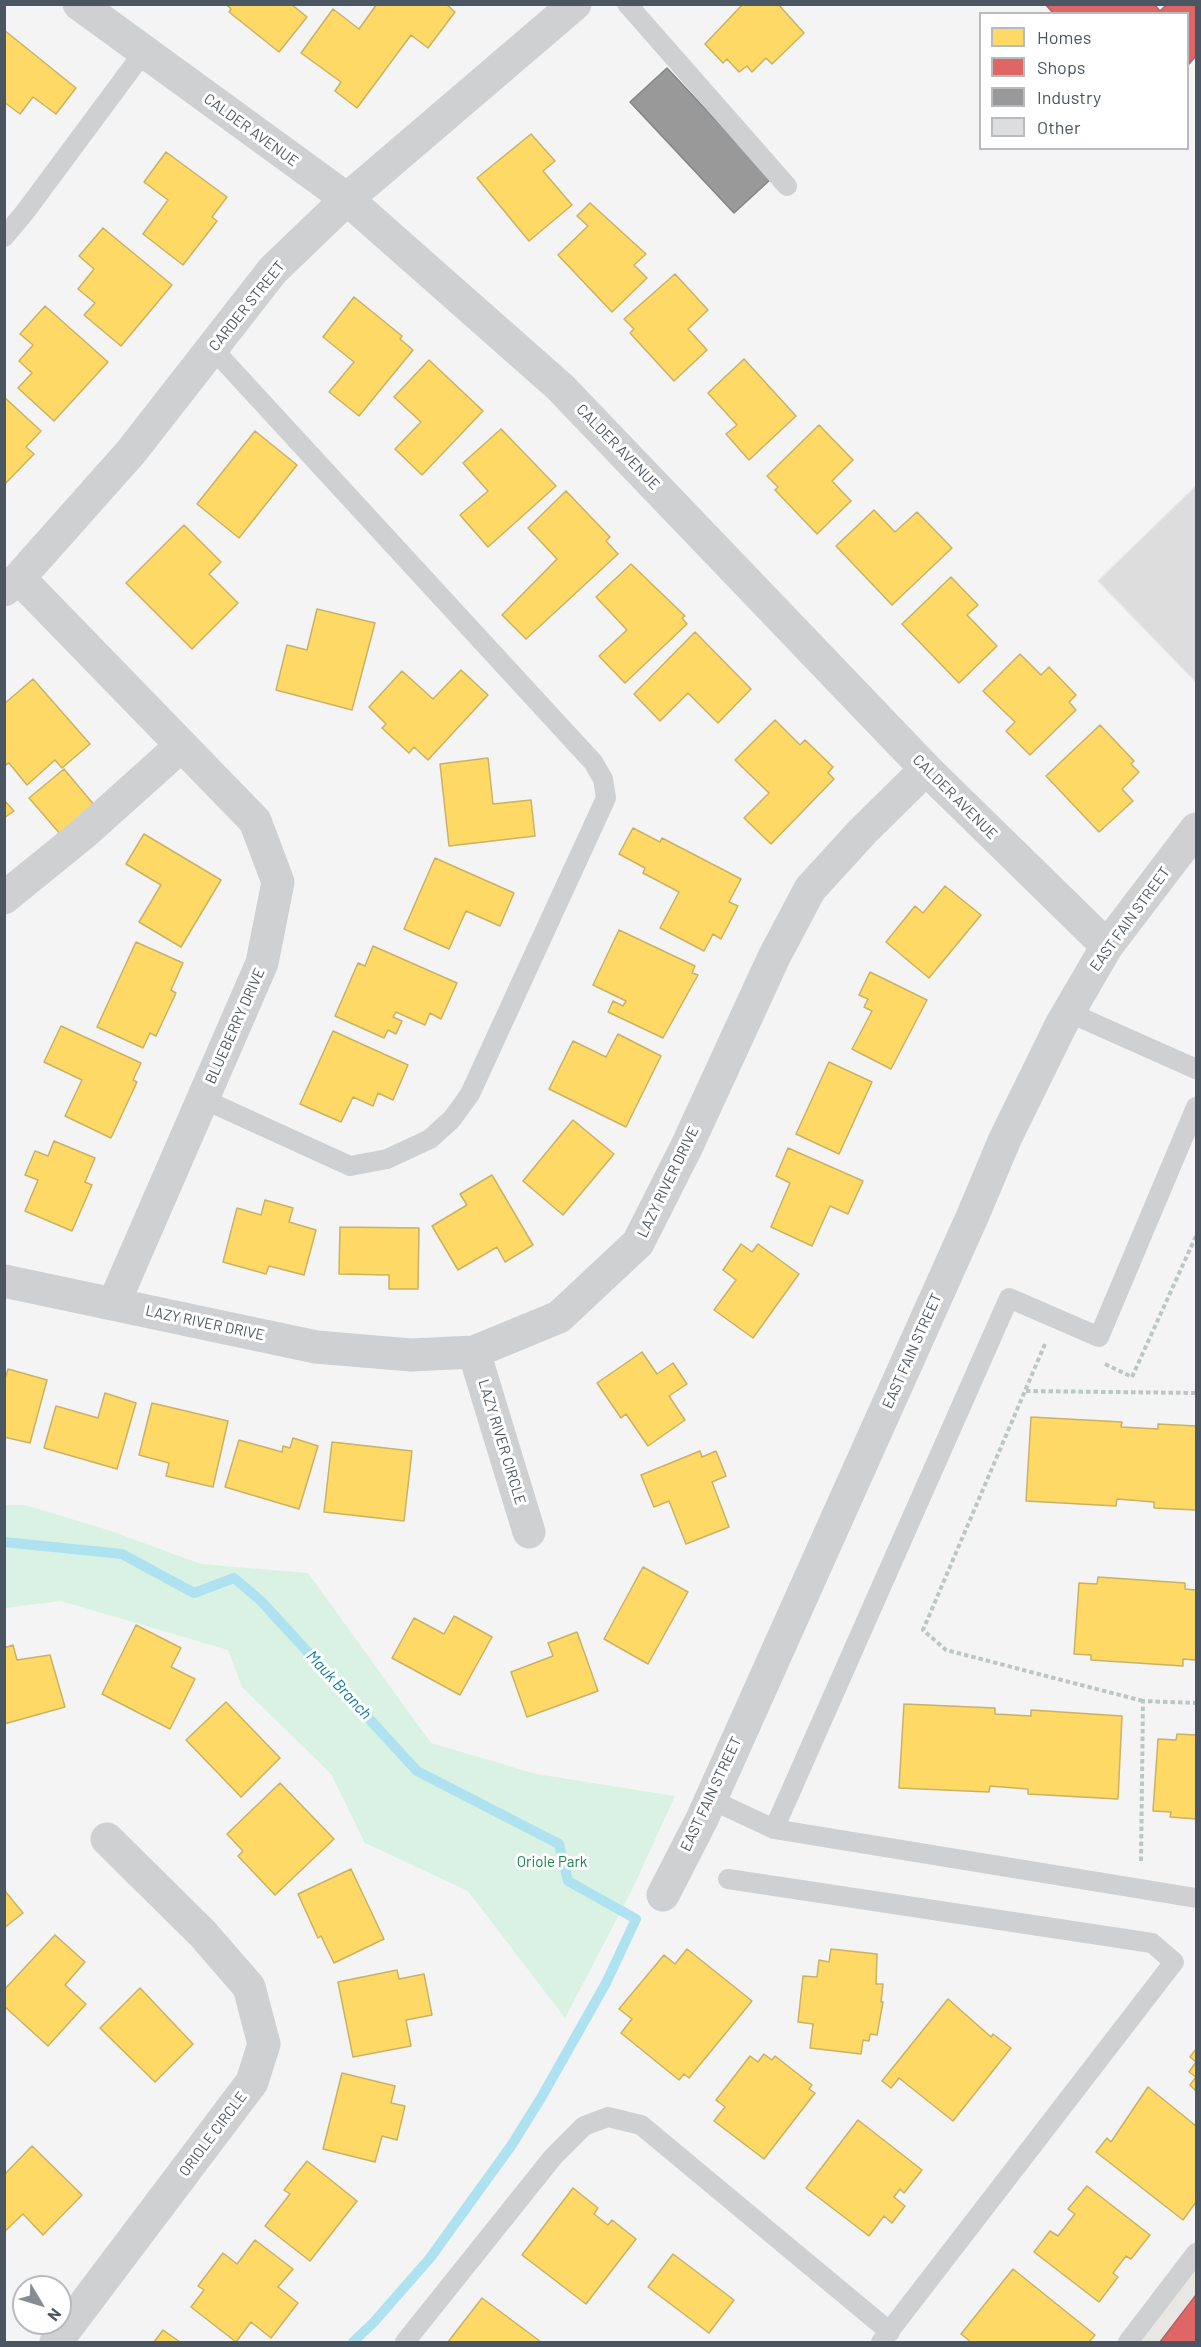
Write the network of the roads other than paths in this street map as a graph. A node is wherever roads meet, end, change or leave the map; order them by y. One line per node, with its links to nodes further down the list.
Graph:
1 (79, 4): 4 (street, CALDER AVENUE)
2 (575, 4): 6 (street, CARDER STREET)
3 (627, 4): 5 (lane)
4 (143, 53): 6 (street, CALDER AVENUE); 7 (lane)
5 (787, 186)
6 (347, 199): 8 (street, CARDER STREET); 11 (street, CALDER AVENUE)
7 (4, 237)
8 (213, 349): 9 (street, CARDER STREET); 17 (lane)
9 (12, 584): 10 (street, BLUEBERRY DRIVE)
10 (181, 746): 13 (street); 17 (street, BLUEBERRY DRIVE)
11 (926, 769): 14 (street, CALDER AVENUE); 21 (street, LAZY RIVER DRIVE)
12 (1197, 829): 14 (street, EAST FAIN STREET)
13 (4, 898)
14 (1107, 946): 15 (street, EAST FAIN STREET)
15 (1068, 1012): 16 (lane); 23 (street, EAST FAIN STREET)
16 (1197, 1069)
17 (203, 1099): 20 (street, BLUEBERRY DRIVE)
18 (1197, 1107): 24 (lane)
19 (4, 1281): 20 (street, LAZY RIVER DRIVE)
20 (114, 1303): 21 (street, LAZY RIVER DRIVE)
21 (474, 1352): 22 (street, LAZY RIVER CIRCLE)
22 (529, 1532)
23 (710, 1799): 24 (lane); 27 (street, EAST FAIN STREET)
24 (774, 1829): 28 (lane)
25 (107, 1839): 31 (street, ORIOLE CIRCLE)
26 (728, 1879): 30 (lane)
27 (663, 1895)
28 (1197, 1898)
29 (1197, 2253): 33 (lane)
30 (885, 2337): 32 (lane)
31 (56, 2343)
32 (405, 2343)
33 (1128, 2343)

